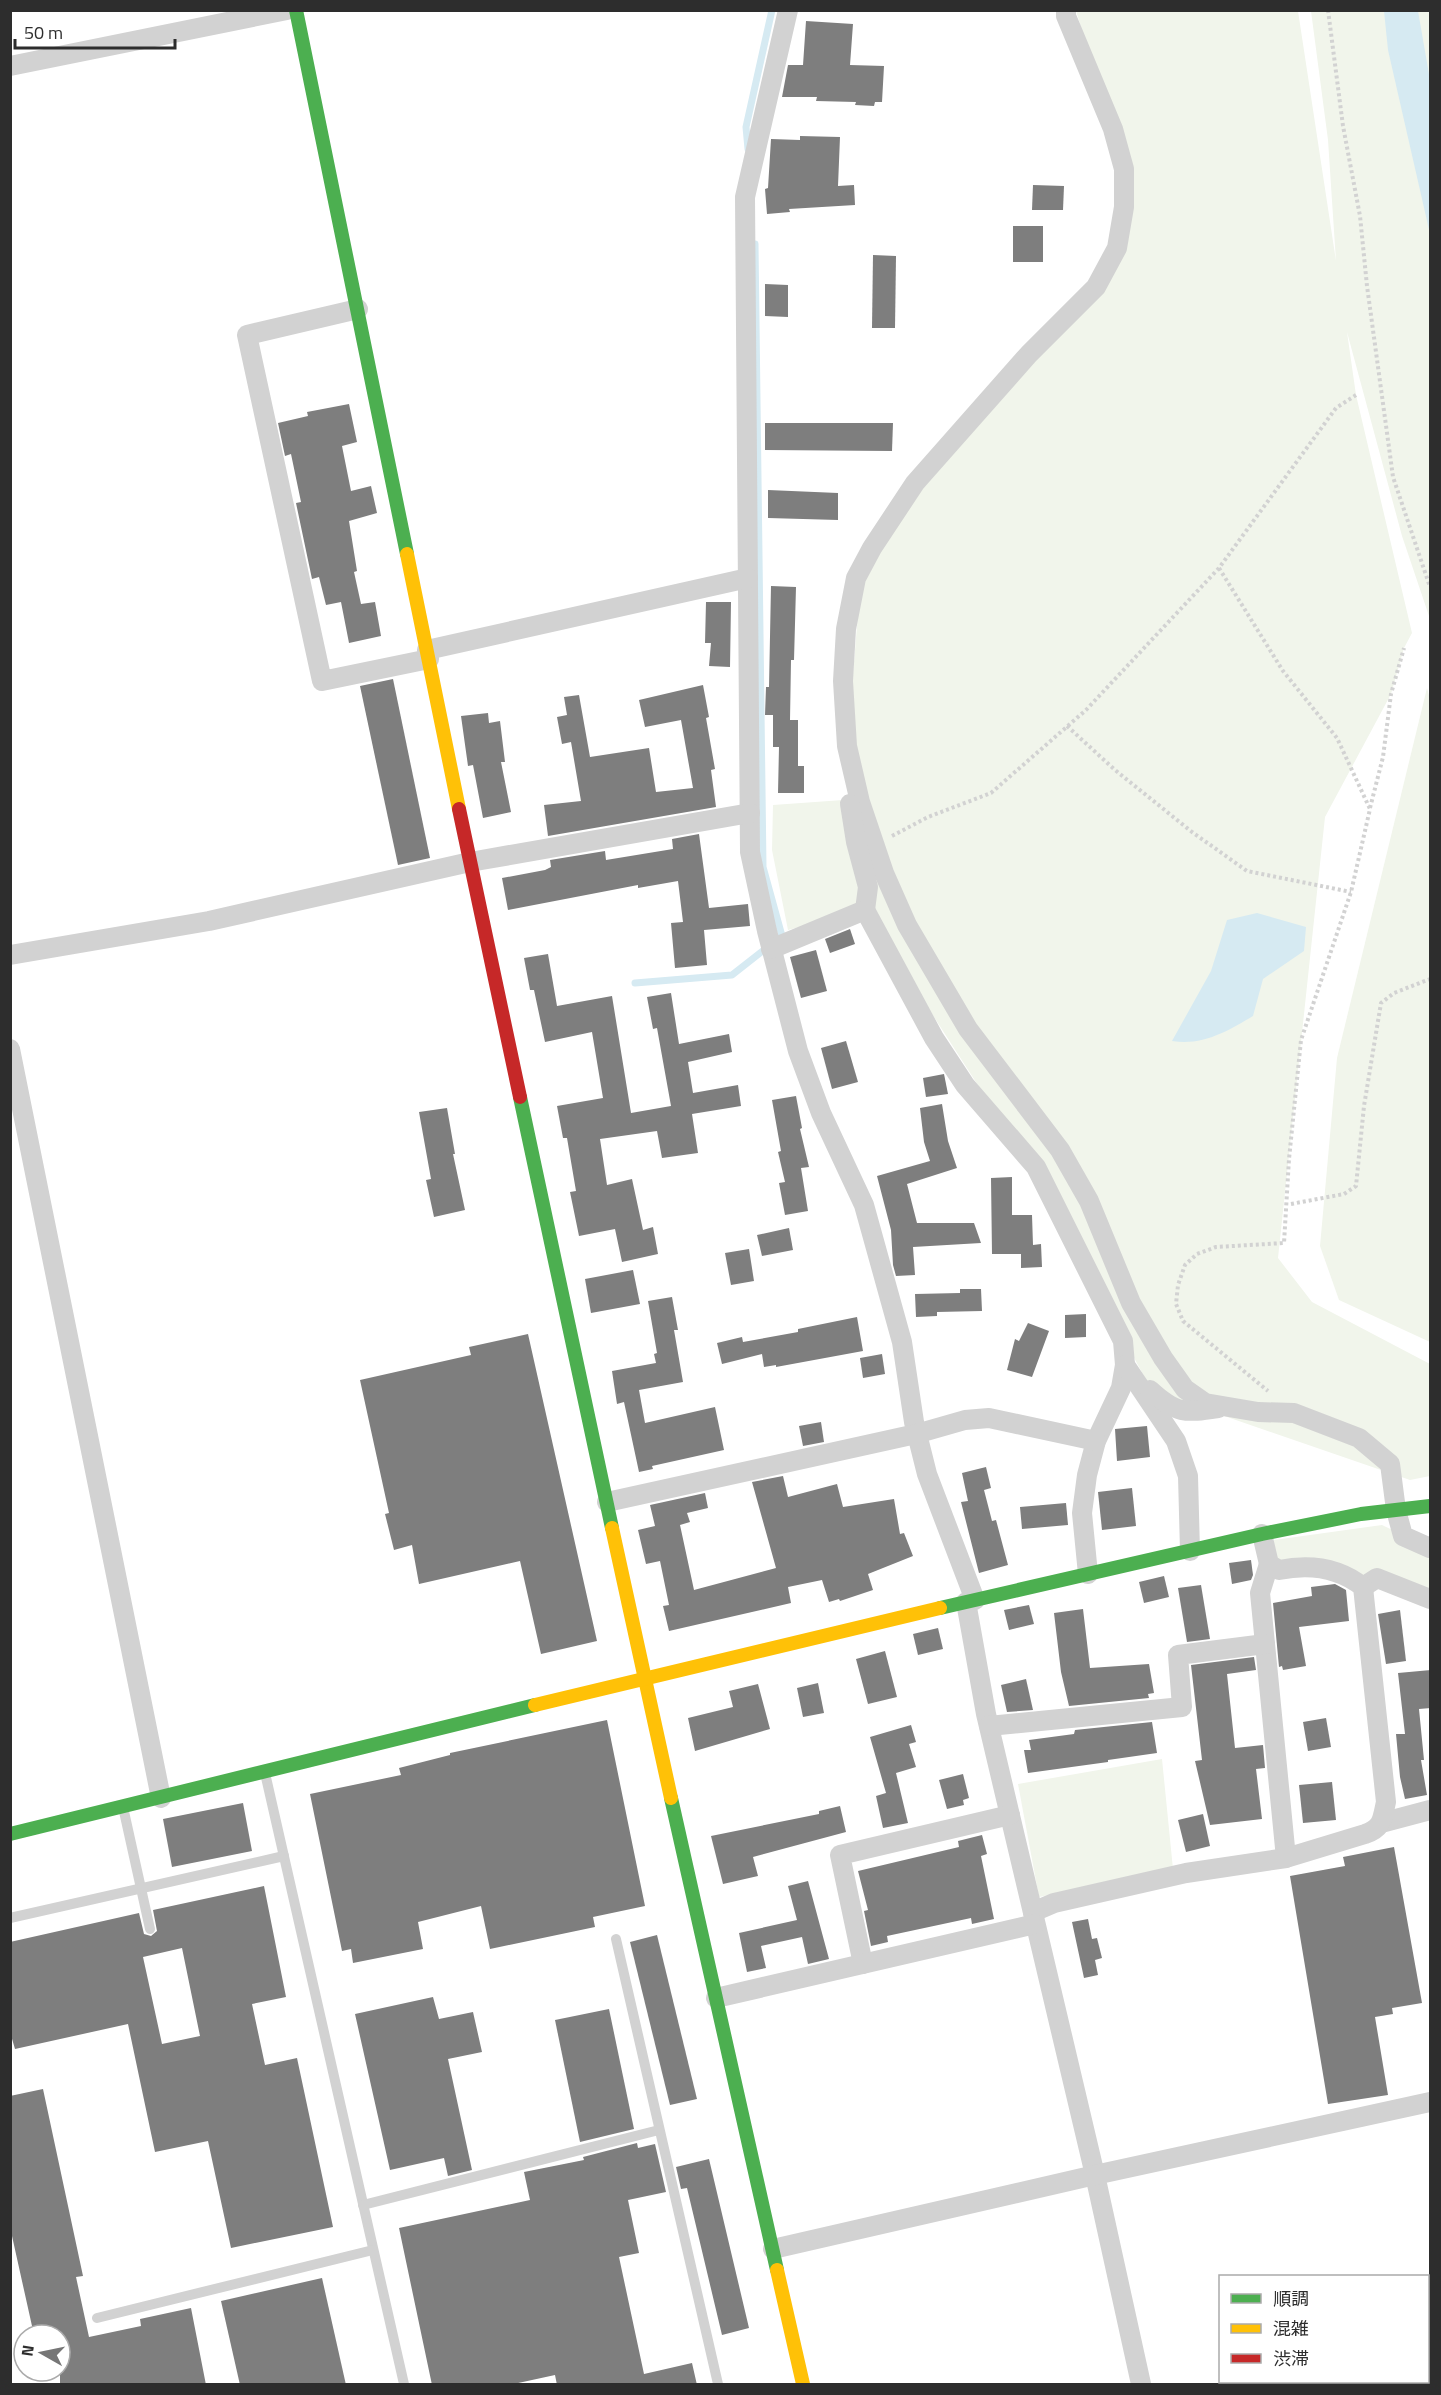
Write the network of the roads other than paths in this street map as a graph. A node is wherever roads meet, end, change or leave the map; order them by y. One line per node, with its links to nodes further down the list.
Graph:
1 (286, 10): 5 (street)
2 (296, 10): 6 (street)
3 (788, 10): 7 (street)
4 (1066, 10): 9 (street)
5 (10, 66)
6 (358, 309): 8 (street); 8 (street)
7 (748, 578): 8 (street); 10 (street)
8 (428, 655): 11 (street)
9 (847, 746): 12 (street); 17 (street)
10 (750, 813): 11 (street); 13 (street)
11 (470, 862): 14 (street); 20 (street)
12 (865, 910): 13 (street); 16 (street)
13 (771, 949): 18 (street)
14 (10, 955)
15 (10, 1049): 35 (street)
16 (1125, 1365): 17 (street); 19 (street); 25 (street)
17 (1228, 1407): 22 (street)
18 (916, 1434): 19 (street); 20 (street); 30 (street)
19 (1096, 1441): 27 (street)
20 (607, 1502): 32 (street)
21 (1431, 1506): 22 (street)
22 (1396, 1509): 23 (street); 24 (street)
23 (1262, 1534): 25 (street); 26 (street)
24 (1431, 1548)
25 (1190, 1551): 27 (street)
26 (1269, 1564): 28 (street); 31 (street)
27 (1088, 1574): 30 (street)
28 (1363, 1587): 29 (street); 39 (street)
29 (1431, 1599)
30 (970, 1601): 32 (street); 33 (street)
31 (1265, 1644): 33 (street); 42 (street)
32 (644, 1678): 34 (street); 49 (street)
33 (989, 1726): 38 (street)
34 (265, 1772): 35 (street); 41 (lane)
35 (161, 1798): 36 (street)
36 (123, 1807): 40 (street); 43 (lane)
37 (1431, 1810): 39 (street)
38 (1010, 1815): 45 (street); 48 (street)
39 (1381, 1823): 42 (street)
40 (10, 1834)
41 (284, 1856): 43 (lane); 53 (lane)
42 (1286, 1858): 45 (street)
43 (142, 1888): 44 (lane); 46 (lane)
44 (10, 1918)
45 (1034, 1918): 48 (street); 52 (street)
46 (150, 1929)
47 (616, 1940): 51 (lane)
48 (863, 1964): 49 (street)
49 (716, 1998): 54 (street)
50 (1431, 2102): 52 (street)
51 (659, 2130): 53 (lane); 58 (lane)
52 (1095, 2175): 54 (street); 60 (street)
53 (363, 2205): 55 (lane)
54 (772, 2249): 59 (street)
55 (373, 2250): 56 (lane); 57 (lane)
56 (97, 2318)
57 (404, 2385)
58 (718, 2385)
59 (803, 2385)
60 (1141, 2385)

